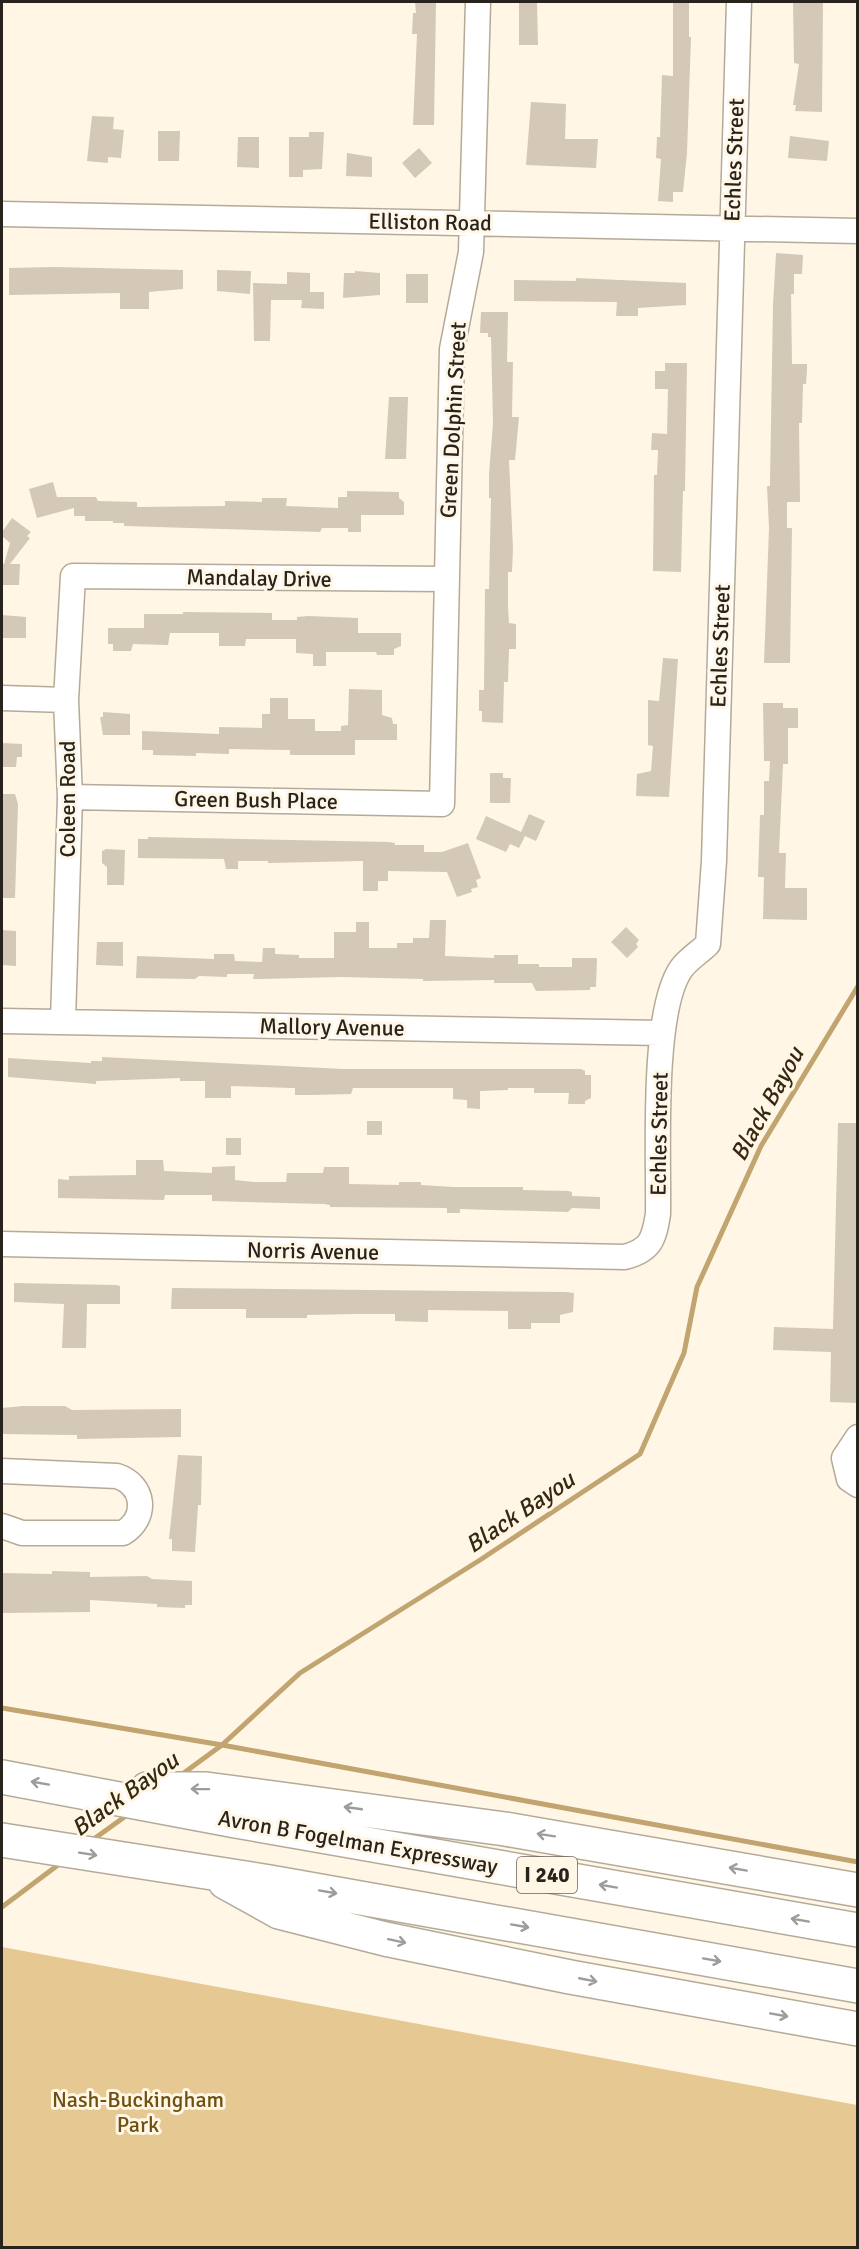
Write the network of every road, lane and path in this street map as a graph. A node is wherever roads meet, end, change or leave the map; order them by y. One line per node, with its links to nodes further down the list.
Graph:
1 (478, 2): 4 (street, Green Dolphin Street)
2 (739, 2): 5 (street, Echles Street)
3 (2, 214): 4 (street, Elliston Road)
4 (473, 223): 5 (street, Elliston Road); 8 (street, Green Dolphin Street)
5 (732, 226): 6 (street, Elliston Road); 15 (street, Echles Street)
6 (858, 231)
7 (73, 576): 8 (street, Mandalay Drive); 10 (street, Coleen Road)
8 (446, 579): 12 (street, Green Dolphin Street)
9 (2, 698): 10 (street)
10 (66, 700): 11 (street, Coleen Road)
11 (69, 797): 12 (street, Green Bush Place); 14 (street, Coleen Road)
12 (442, 804)
13 (2, 1021): 14 (street, Mallory Avenue)
14 (63, 1022): 15 (street, Mallory Avenue)
15 (662, 1033): 17 (street, Echles Street)
16 (2, 1244): 17 (street, Norris Avenue)
17 (625, 1257)
18 (858, 1437): 20 (street)
19 (2, 1472): 21 (street)
20 (858, 1485)
21 (2, 1526)
22 (2, 1776): 23 (highway, Avron B Fogelman Expressway / I 240, one-way to 22)
23 (78, 1790): 26 (highway, one-way to 23); 27 (highway, Avron B Fogelman Expressway / I 240, one-way to 23)
24 (6, 1840): 25 (highway, I 240, one-way to 25)
25 (193, 1870): 28 (highway, I 240, one-way to 28); 29 (highway, one-way to 29)
26 (858, 1890)
27 (858, 1930)
28 (858, 1986)
29 (858, 2029)

